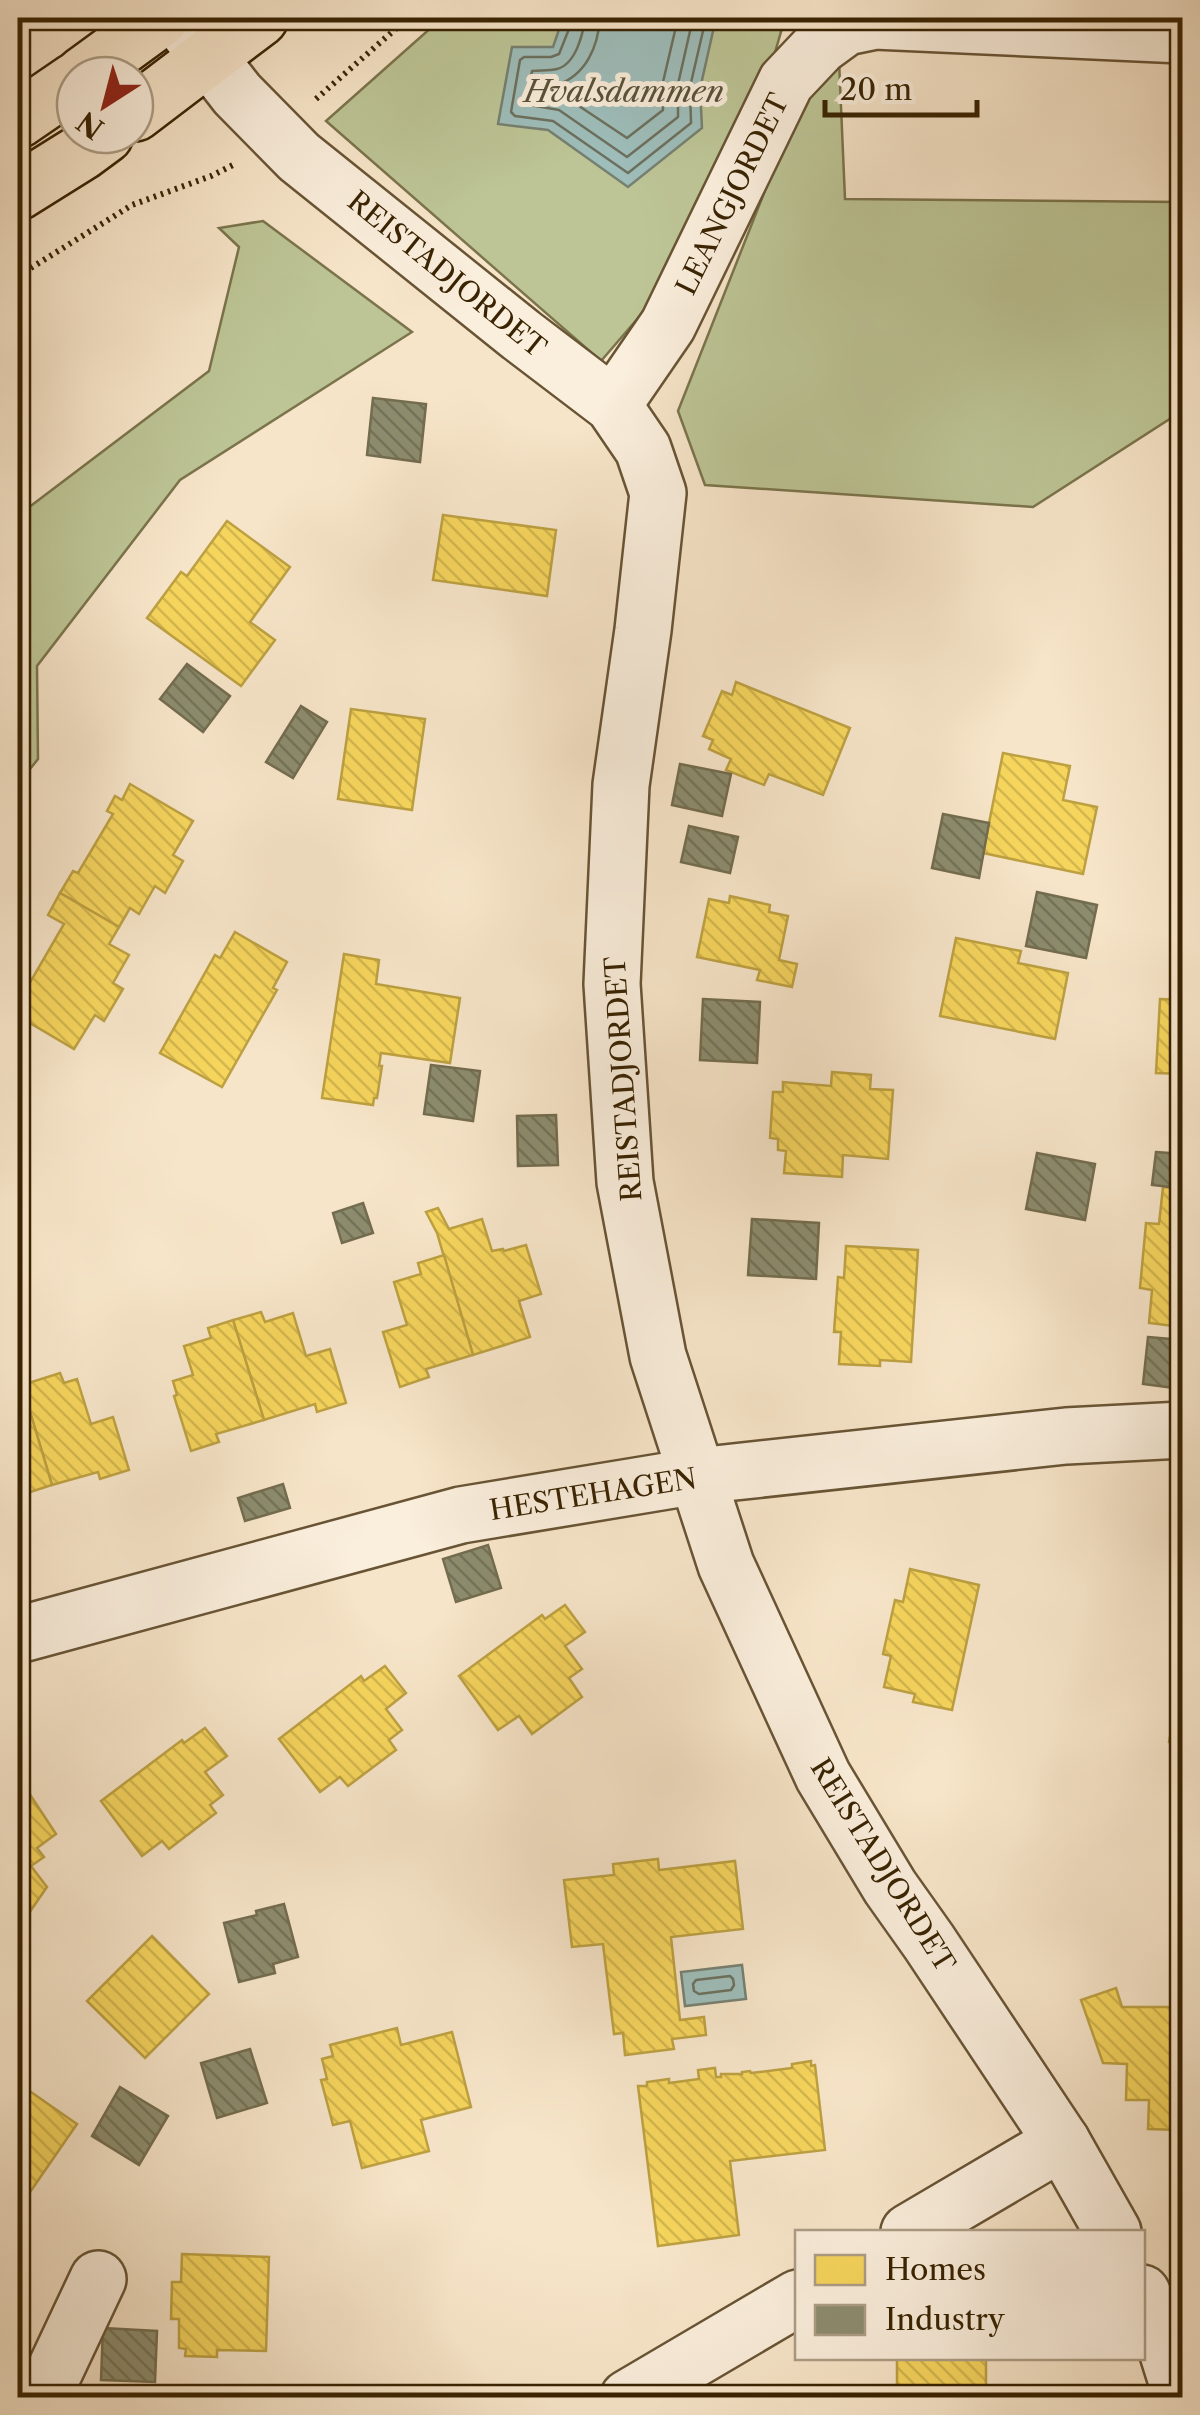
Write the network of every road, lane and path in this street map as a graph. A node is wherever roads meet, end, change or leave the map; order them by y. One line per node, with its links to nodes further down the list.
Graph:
1 (162, 18): 6 (main road)
2 (260, 18): 5 (main road)
3 (408, 18): 9 (path)
4 (1182, 35): 15 (street, LEANGJORDET)
5 (193, 37): 7 (main road); 15 (street, REISTADJORDET)
6 (111, 55)
7 (155, 86)
8 (55, 95): 10 (main road)
9 (316, 99)
10 (18, 120)
11 (77, 155): 13 (main road)
12 (237, 163): 14 (path)
13 (18, 192)
14 (18, 276)
15 (613, 405): 17 (street, REISTADJORDET)
16 (1182, 1430): 17 (street, HESTEHAGEN)
17 (697, 1476): 18 (street, HESTEHAGEN); 19 (street, REISTADJORDET)
18 (18, 1634)
19 (1062, 2142): 20 (street); 21 (street, REISTADJORDET)
20 (911, 2230)
21 (1112, 2230)
22 (98, 2279): 26 (street)
23 (1145, 2299): 25 (street)
24 (795, 2300): 27 (street)
25 (1174, 2343): 28 (street)
26 (42, 2398)
27 (628, 2398)
28 (1182, 2398)

